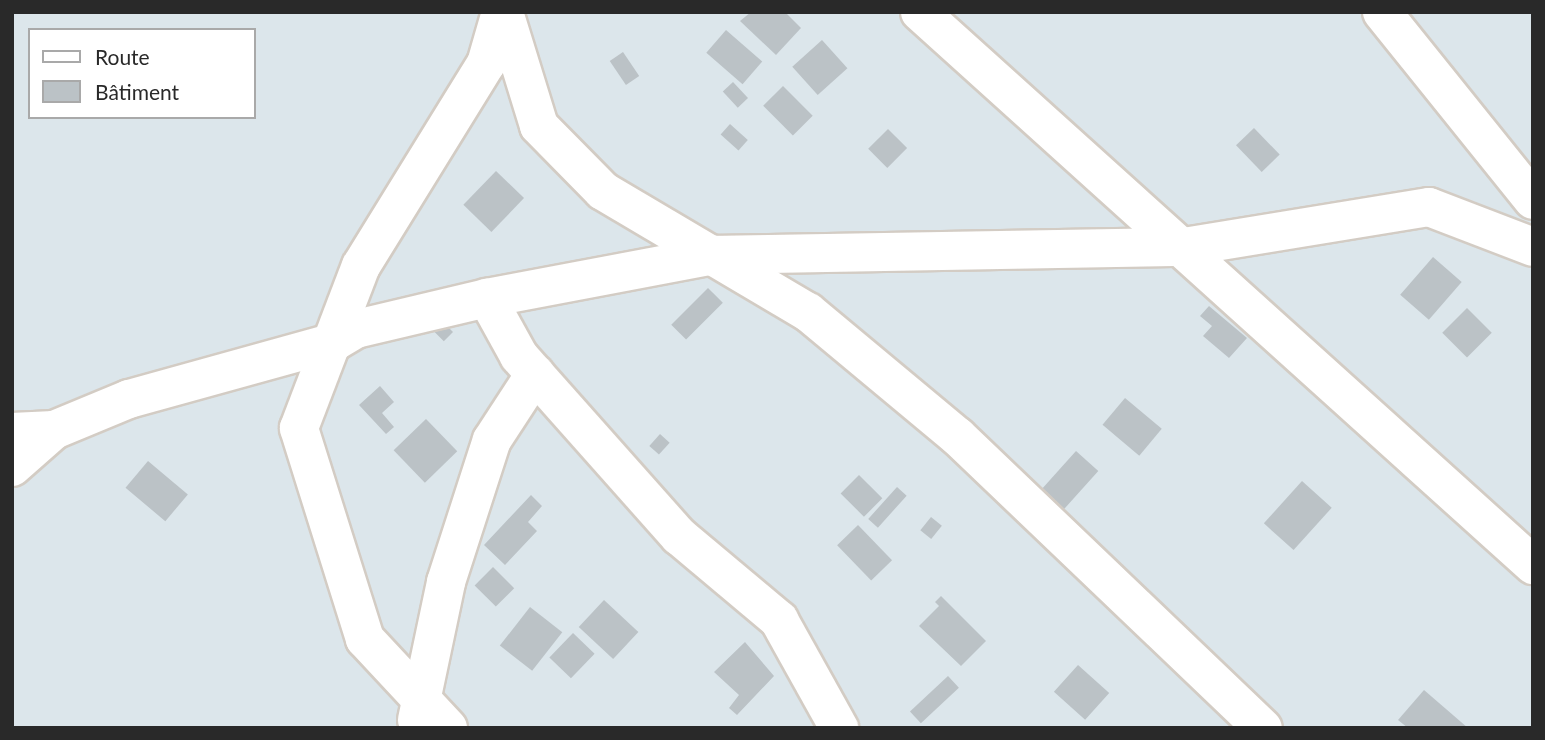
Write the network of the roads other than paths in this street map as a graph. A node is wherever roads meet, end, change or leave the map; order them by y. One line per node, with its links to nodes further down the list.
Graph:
1 (503, 12): 7 (street); 9 (street)
2 (920, 12): 5 (street)
3 (1382, 12): 4 (street)
4 (1533, 200)
5 (1184, 247): 6 (street); 7 (street); 14 (street)
6 (1533, 247)
7 (715, 255): 8 (street); 18 (street)
8 (487, 298): 9 (street); 10 (street)
9 (334, 342): 11 (street); 15 (street)
10 (535, 373): 15 (street); 17 (street)
11 (54, 430): 12 (street); 13 (street)
12 (12, 432)
13 (12, 467)
14 (1533, 565)
15 (418, 713): 16 (street)
16 (448, 728)
17 (839, 728)
18 (1263, 728)

